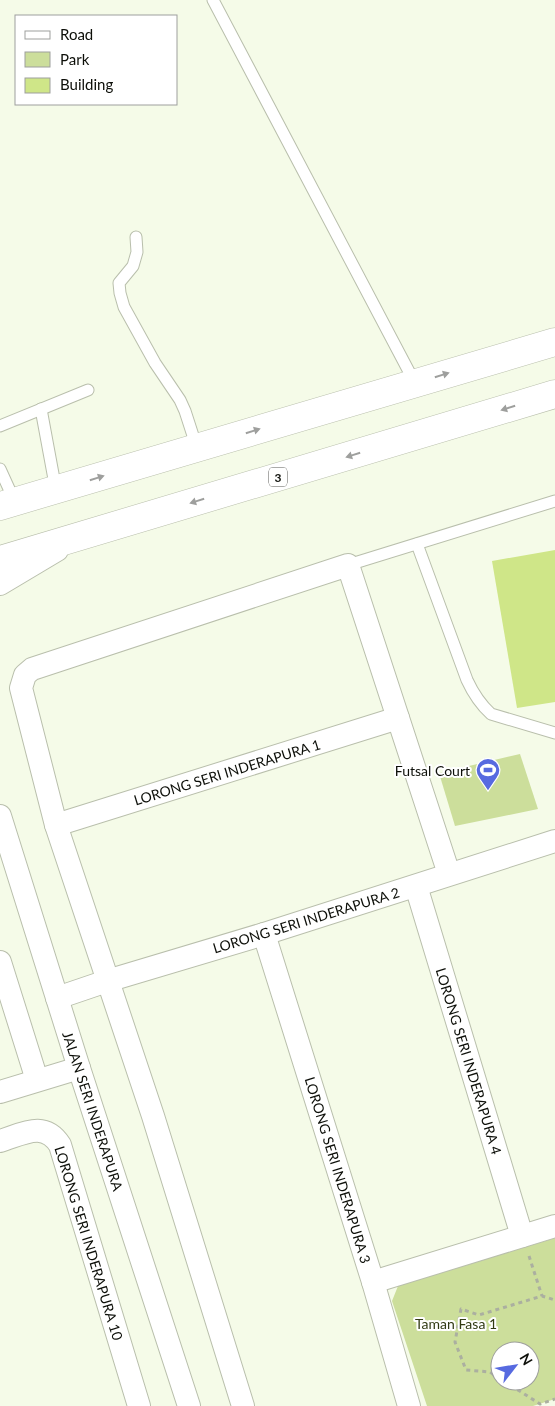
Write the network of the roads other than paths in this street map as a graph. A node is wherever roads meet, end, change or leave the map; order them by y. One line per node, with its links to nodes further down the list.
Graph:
1 (212, 0): 4 (lane)
2 (136, 237): 9 (lane)
3 (555, 342): 4 (highway, one-way to 3)
4 (415, 383): 9 (highway, one-way to 4)
5 (88, 390): 7 (lane)
6 (555, 394): 14 (highway, 3, one-way to 14)
7 (41, 409): 8 (lane); 11 (lane)
8 (0, 426)
9 (197, 448): 11 (highway, one-way to 9)
10 (0, 469): 13 (lane)
11 (56, 490): 13 (highway)
12 (555, 501): 15 (lane)
13 (7, 504)
14 (84, 535): 16 (highway, 3); 18 (street)
15 (417, 544): 17 (lane); 20 (lane)
16 (0, 560)
17 (348, 565): 19 (street); 22 (street)
18 (0, 584)
19 (398, 718): 22 (street, LORONG SERI INDERAPURA 1); 25 (street)
20 (555, 733)
21 (0, 816): 24 (street, JALAN SERI INDERAPURA)
22 (56, 825): 29 (street)
23 (555, 841): 25 (street, LORONG SERI INDERAPURA 2)
24 (8, 874): 30 (street, JALAN SERI INDERAPURA)
25 (449, 874): 26 (street, LORONG SERI INDERAPURA 2)
26 (416, 886): 27 (street, LORONG SERI INDERAPURA 2); 36 (street, LORONG SERI INDERAPURA 4)
27 (264, 934): 29 (street, LORONG SERI INDERAPURA 2); 37 (street, LORONG SERI INDERAPURA 3)
28 (2, 973): 32 (street)
29 (107, 981): 30 (street, LORONG SERI INDERAPURA 2); 40 (street)
30 (57, 998): 31 (street, JALAN SERI INDERAPURA)
31 (79, 1068): 32 (street); 39 (street, JALAN SERI INDERAPURA)
32 (37, 1080): 33 (street)
33 (0, 1092)
34 (0, 1141): 38 (street, LORONG SERI INDERAPURA 10)
35 (555, 1226): 36 (street)
36 (522, 1236): 37 (street)
37 (373, 1282): 41 (street, LORONG SERI INDERAPURA 3)
38 (139, 1406)
39 (189, 1406)
40 (243, 1406)
41 (409, 1406)

